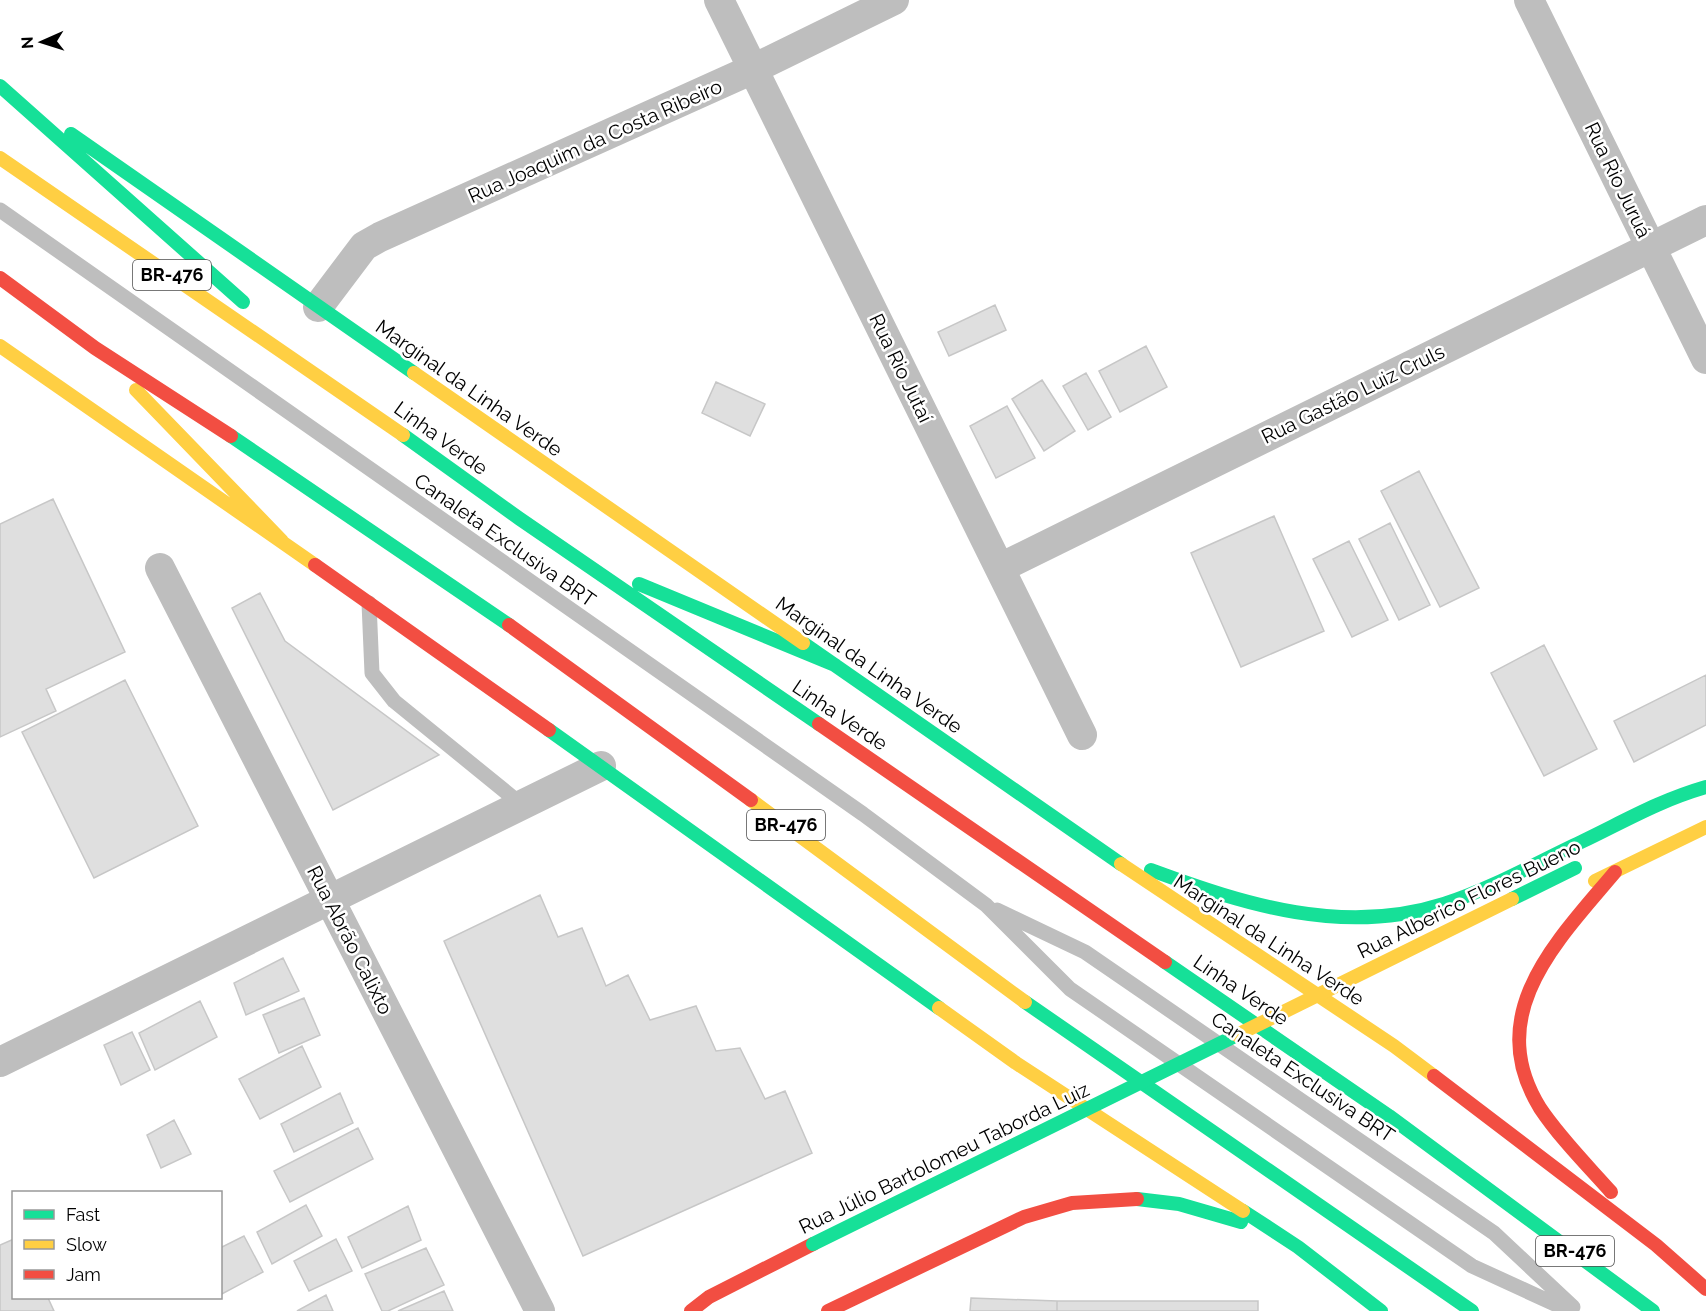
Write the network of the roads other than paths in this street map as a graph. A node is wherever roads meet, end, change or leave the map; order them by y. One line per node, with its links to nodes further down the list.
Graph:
1 (719, 0): 4 (street, Rua Rio Jutaí)
2 (894, 0): 4 (street, Rua Joaquim da Costa Ribeiro)
3 (1529, 0): 9 (street, Rua Rio Juruá)
4 (753, 69): 11 (street, Rua Joaquim da Costa Ribeiro); 21 (street, Rua Rio Jutaí)
5 (0, 86): 11 (main road, Marginal da Linha Verde); 12 (main road)
6 (0, 158): 17 (main road, Linha Verde / BR-476)
7 (0, 210): 34 (lane, Canaleta Exclusiva BRT)
8 (1706, 220): 9 (street, Rua Gastão Luiz Cruls)
9 (1651, 247): 16 (street, Rua Rio Juruá); 21 (street, Rua Gastão Luiz Cruls)
10 (0, 278): 15 (main road, BR-476)
11 (318, 307): 23 (main road, Marginal da Linha Verde)
12 (255, 313)
13 (273, 329): 17 (main road)
14 (0, 346): 18 (main road, BR-476)
15 (95, 348): 18 (main road); 50 (main road, BR-476)
16 (1706, 359)
17 (343, 391): 19 (main road, Linha Verde / BR-476)
18 (282, 542): 22 (main road, BR-476)
19 (578, 559): 23 (main road); 53 (main road, Linha Verde / BR-476)
20 (160, 568): 33 (street, Rua Abrão Calixto)
21 (1000, 568): 24 (street, Rua Rio Jutaí)
22 (369, 602): 25 (main road, BR-476); 27 (lane)
23 (834, 665): 29 (main road, Marginal da Linha Verde)
24 (1082, 735)
25 (601, 766): 27 (street); 44 (main road, BR-476)
26 (1706, 787): 29 (main road)
27 (522, 805): 33 (street)
28 (1706, 827): 31 (main road, Rua Alberico Flores Bueno)
29 (1106, 853): 43 (main road, Marginal da Linha Verde)
30 (1585, 863): 38 (main road, Rua Alberico Flores Bueno, bridge)
31 (1615, 872): 32 (main road, Rua Alberico Flores Bueno); 43 (main road)
32 (1584, 887)
33 (329, 900): 39 (street); 46 (street, Rua Abrão Calixto)
34 (986, 905): 51 (lane, Canaleta Exclusiva BRT); 52 (lane, Canaleta Exclusiva BRT)
35 (1353, 1001): 36 (main road)
36 (1321, 1017)
37 (1289, 1032): 40 (main road)
38 (1217, 1045): 47 (main road, Rua Júlio Bartolomeu Taborda Luiz, bridge)
39 (0, 1062)
40 (1141, 1105)
41 (1120, 1116): 42 (main road, Rua Júlio Bartolomeu Taborda Luiz)
42 (1088, 1131)
43 (1656, 1245): 45 (main road, Marginal da Linha Verde)
44 (1298, 1247): 48 (main road); 49 (main road)
45 (1706, 1289)
46 (540, 1311)
47 (691, 1311)
48 (828, 1311)
49 (1381, 1311)
50 (1472, 1311)
51 (1570, 1311)
52 (1576, 1311)
53 (1653, 1311)

